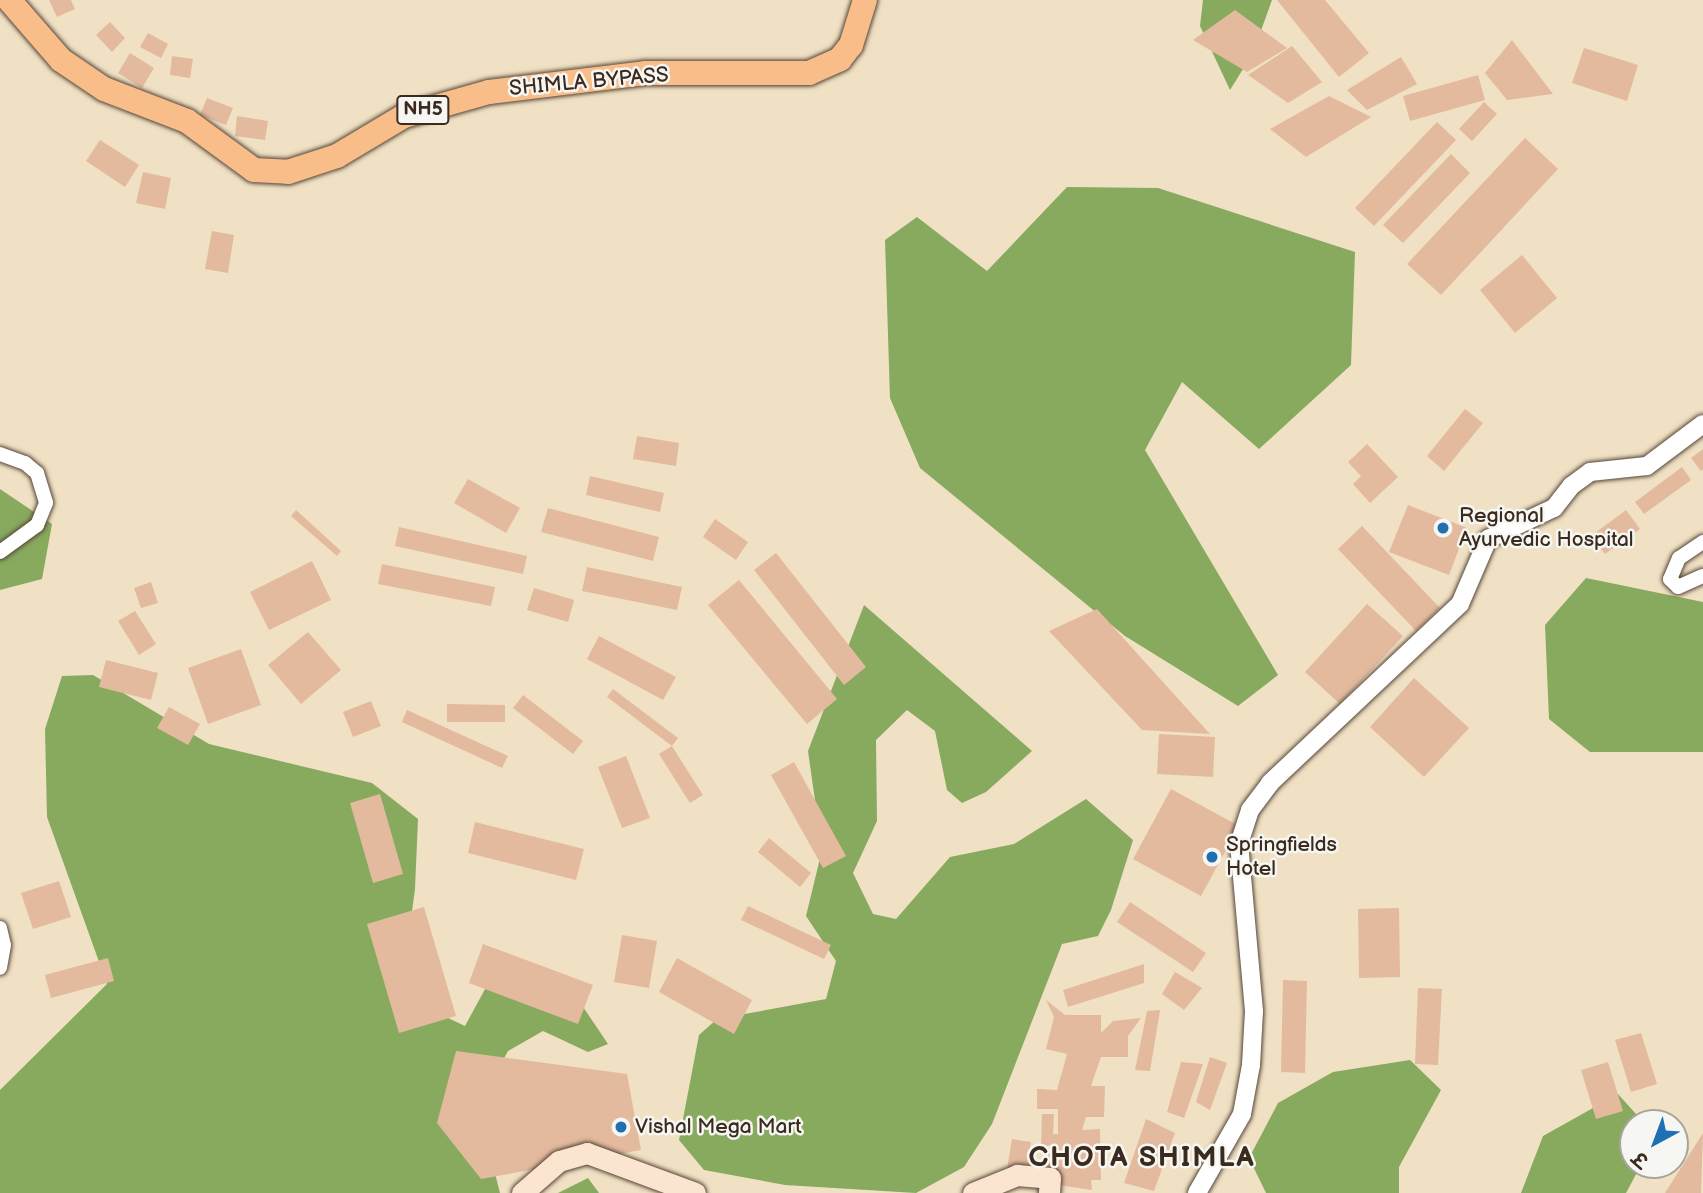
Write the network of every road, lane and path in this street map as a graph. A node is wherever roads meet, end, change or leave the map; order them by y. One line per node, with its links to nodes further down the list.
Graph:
1 (9, 0): 2 (highway, SHIMLA BYPASS / NH5)
2 (865, 0)
3 (1703, 424): 14 (street)
4 (0, 454): 6 (street)
5 (1703, 542): 7 (street)
6 (0, 552)
7 (1703, 576)
8 (0, 928): 9 (street)
9 (0, 968)
10 (522, 1193): 11 (main road)
11 (695, 1193)
12 (973, 1193): 13 (main road)
13 (1049, 1193)
14 (1197, 1193)

